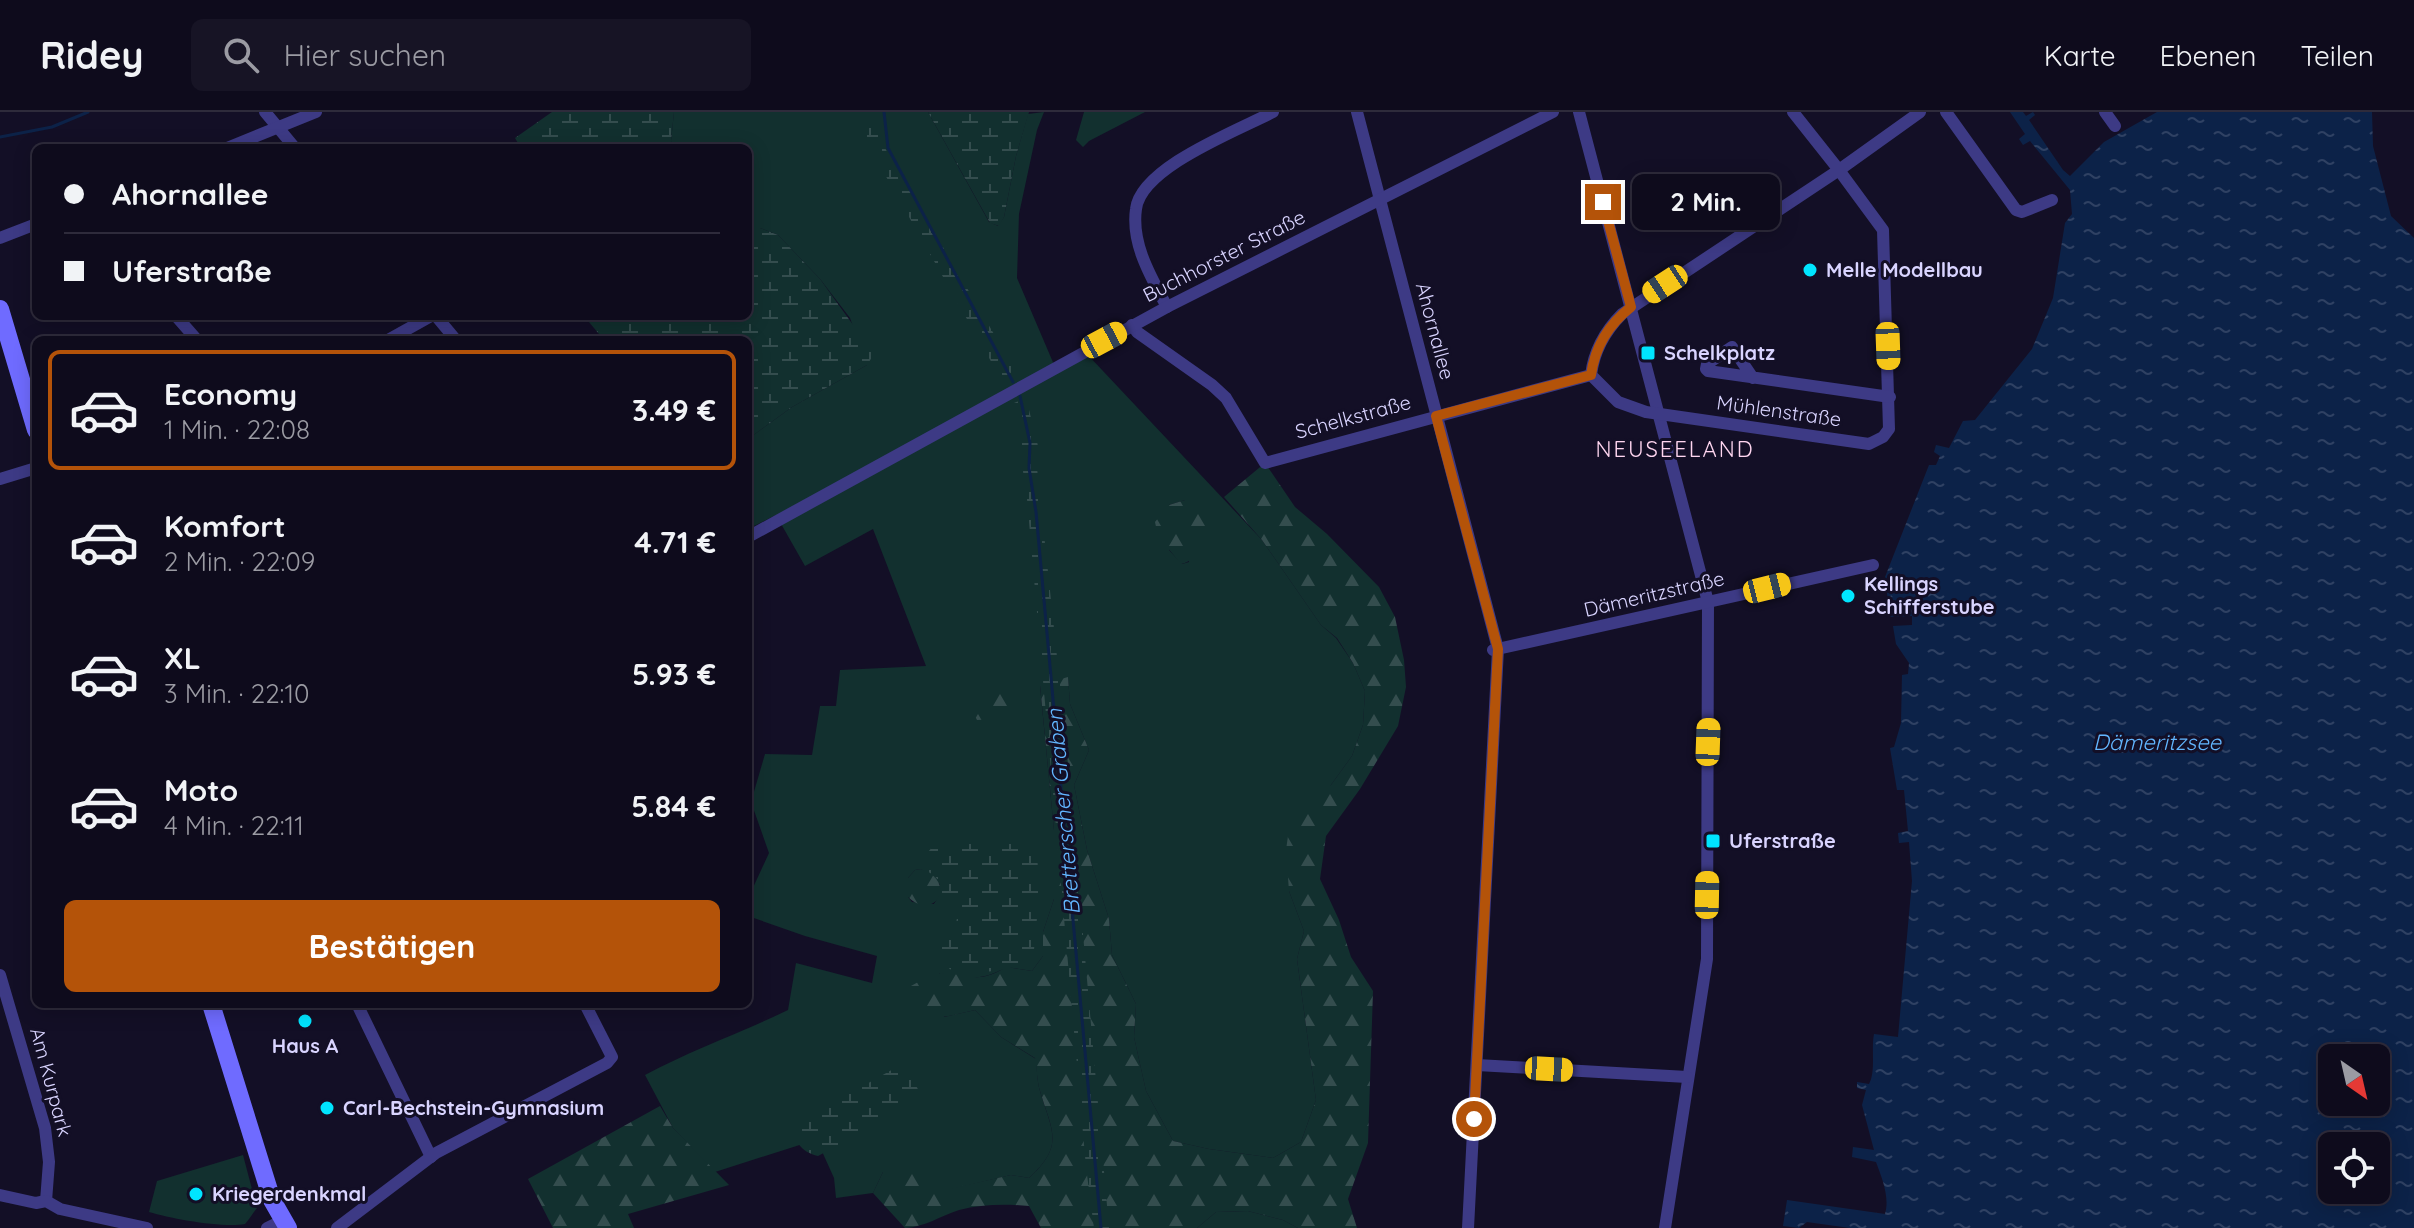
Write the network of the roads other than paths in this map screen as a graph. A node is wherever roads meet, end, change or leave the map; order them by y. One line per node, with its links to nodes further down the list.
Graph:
1 (265, 112): 12 (street)
2 (316, 112): 12 (street)
3 (1273, 112): 20 (street)
4 (1357, 112): 16 (street, Ahornallee)
5 (1553, 112): 16 (street, Buchhorster Straße)
6 (1579, 112): 21 (street)
7 (1793, 112): 15 (street)
8 (1920, 112): 15 (street)
9 (1946, 112): 17 (street)
10 (2105, 112): 11 (street)
11 (2115, 126)
12 (278, 128): 13 (street); 14 (street)
13 (237, 144)
14 (292, 144)
15 (1839, 170): 21 (street); 32 (street)
16 (1379, 200): 20 (street, Buchhorster Straße); 34 (street, Ahornallee)
17 (2052, 200)
18 (32, 226): 19 (street)
19 (0, 238)
20 (1167, 307): 26 (street, Buchhorster Straße)
21 (1631, 307): 30 (street); 33 (street)
22 (0, 309): 35 (main road)
23 (180, 320): 27 (street)
24 (426, 320): 28 (street)
25 (437, 320): 29 (street)
26 (1132, 325): 34 (street, Schelkstraße); 38 (street, Buchhorster Straße)
27 (194, 336)
28 (396, 336)
29 (452, 336)
30 (1591, 375): 33 (street); 34 (street, Schelkstraße)
31 (1753, 378): 32 (street)
32 (1890, 397): 33 (street, Mühlenstraße)
33 (1658, 414): 40 (street)
34 (1436, 416): 41 (street, Ahornallee)
35 (32, 417)
36 (32, 469): 37 (street)
37 (0, 479)
38 (752, 535)
39 (1873, 565): 40 (street, Dämeritzstraße)
40 (1708, 602): 41 (street, Dämeritzstraße); 47 (street)
41 (1494, 650): 46 (street, Ahornallee)
42 (0, 975): 50 (street, Am Kurpark)
43 (212, 1008): 51 (main road)
44 (359, 1008): 48 (street)
45 (587, 1008): 48 (street)
46 (1477, 1065): 47 (street); 54 (street, Ahornallee)
47 (1687, 1077): 55 (street)
48 (431, 1157): 53 (street)
49 (0, 1195): 50 (street)
50 (46, 1201): 52 (street)
51 (279, 1225)
52 (147, 1228)
53 (337, 1228)
54 (1468, 1228)
55 (1665, 1228)

